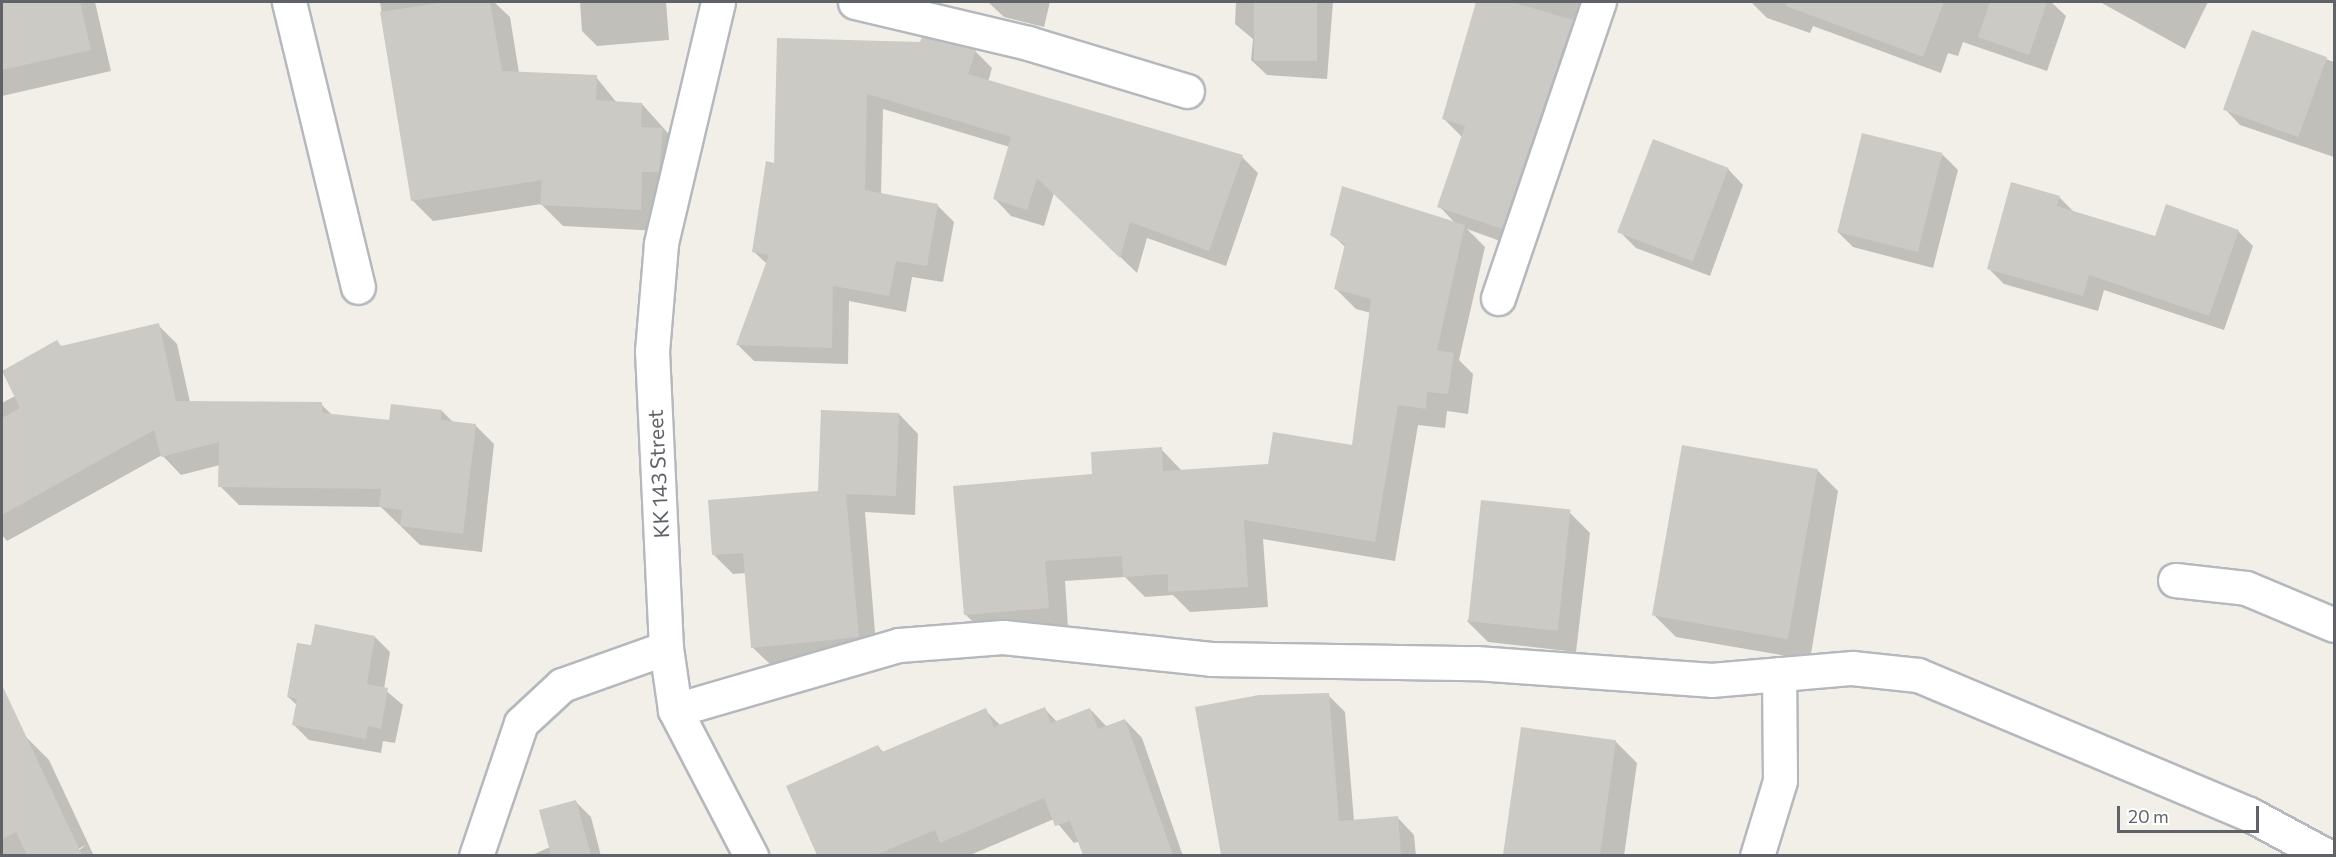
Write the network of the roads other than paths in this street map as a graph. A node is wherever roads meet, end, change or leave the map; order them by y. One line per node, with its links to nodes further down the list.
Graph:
1 (289, 2): 6 (street)
2 (718, 2): 10 (street, KK 143 Street)
3 (855, 2): 5 (street)
4 (1599, 2): 7 (street)
5 (1186, 91)
6 (358, 287)
7 (1498, 298)
8 (2175, 580): 9 (street)
9 (2334, 625)
10 (666, 648): 12 (street, KK 143 Street); 13 (street)
11 (1779, 674): 12 (street); 15 (street); 16 (street)
12 (675, 710): 14 (street, KK 143 Street)
13 (476, 855)
14 (751, 855)
15 (1757, 855)
16 (2327, 855)

